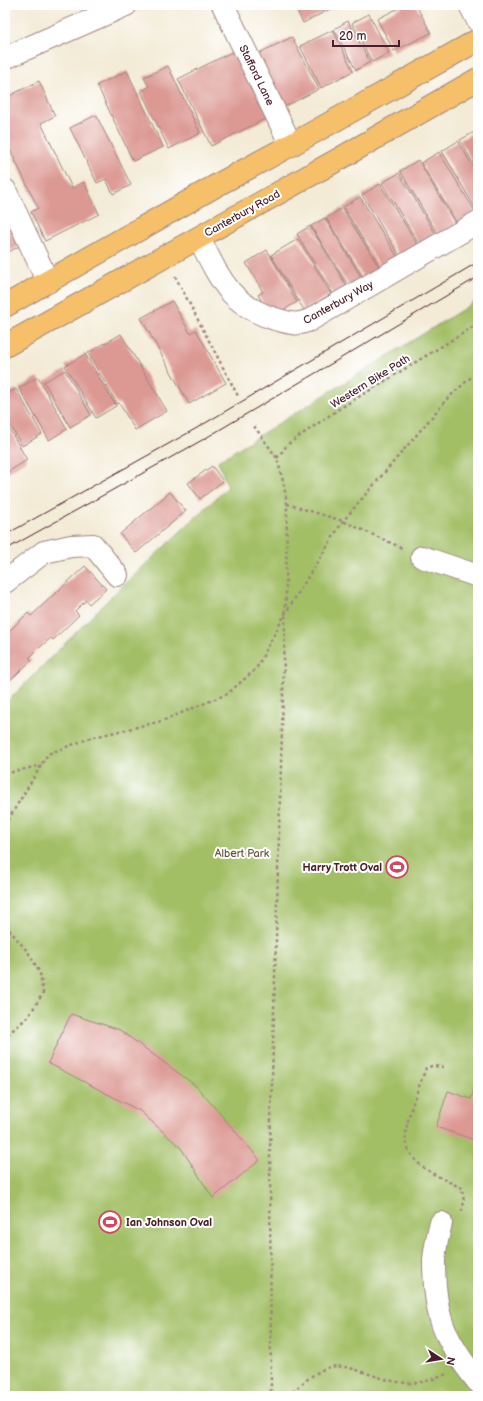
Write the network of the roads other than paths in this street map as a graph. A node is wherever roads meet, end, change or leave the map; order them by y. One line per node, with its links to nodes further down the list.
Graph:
1 (126, 5): 6 (street)
2 (224, 5): 8 (street, Stafford Lane)
3 (470, 5): 4 (street)
4 (478, 21)
5 (478, 40): 8 (main road)
6 (5, 58)
7 (478, 79): 11 (main road, Canterbury Road)
8 (291, 145): 12 (main road)
9 (5, 190): 12 (street)
10 (478, 222): 11 (street, Canterbury Way)
11 (198, 238): 14 (main road, Canterbury Road)
12 (48, 282): 13 (main road)
13 (5, 306)
14 (5, 346)
15 (422, 557): 17 (street)
16 (117, 575): 18 (street)
17 (478, 576)
18 (5, 582)
19 (450, 1220): 20 (street)
20 (478, 1382)

